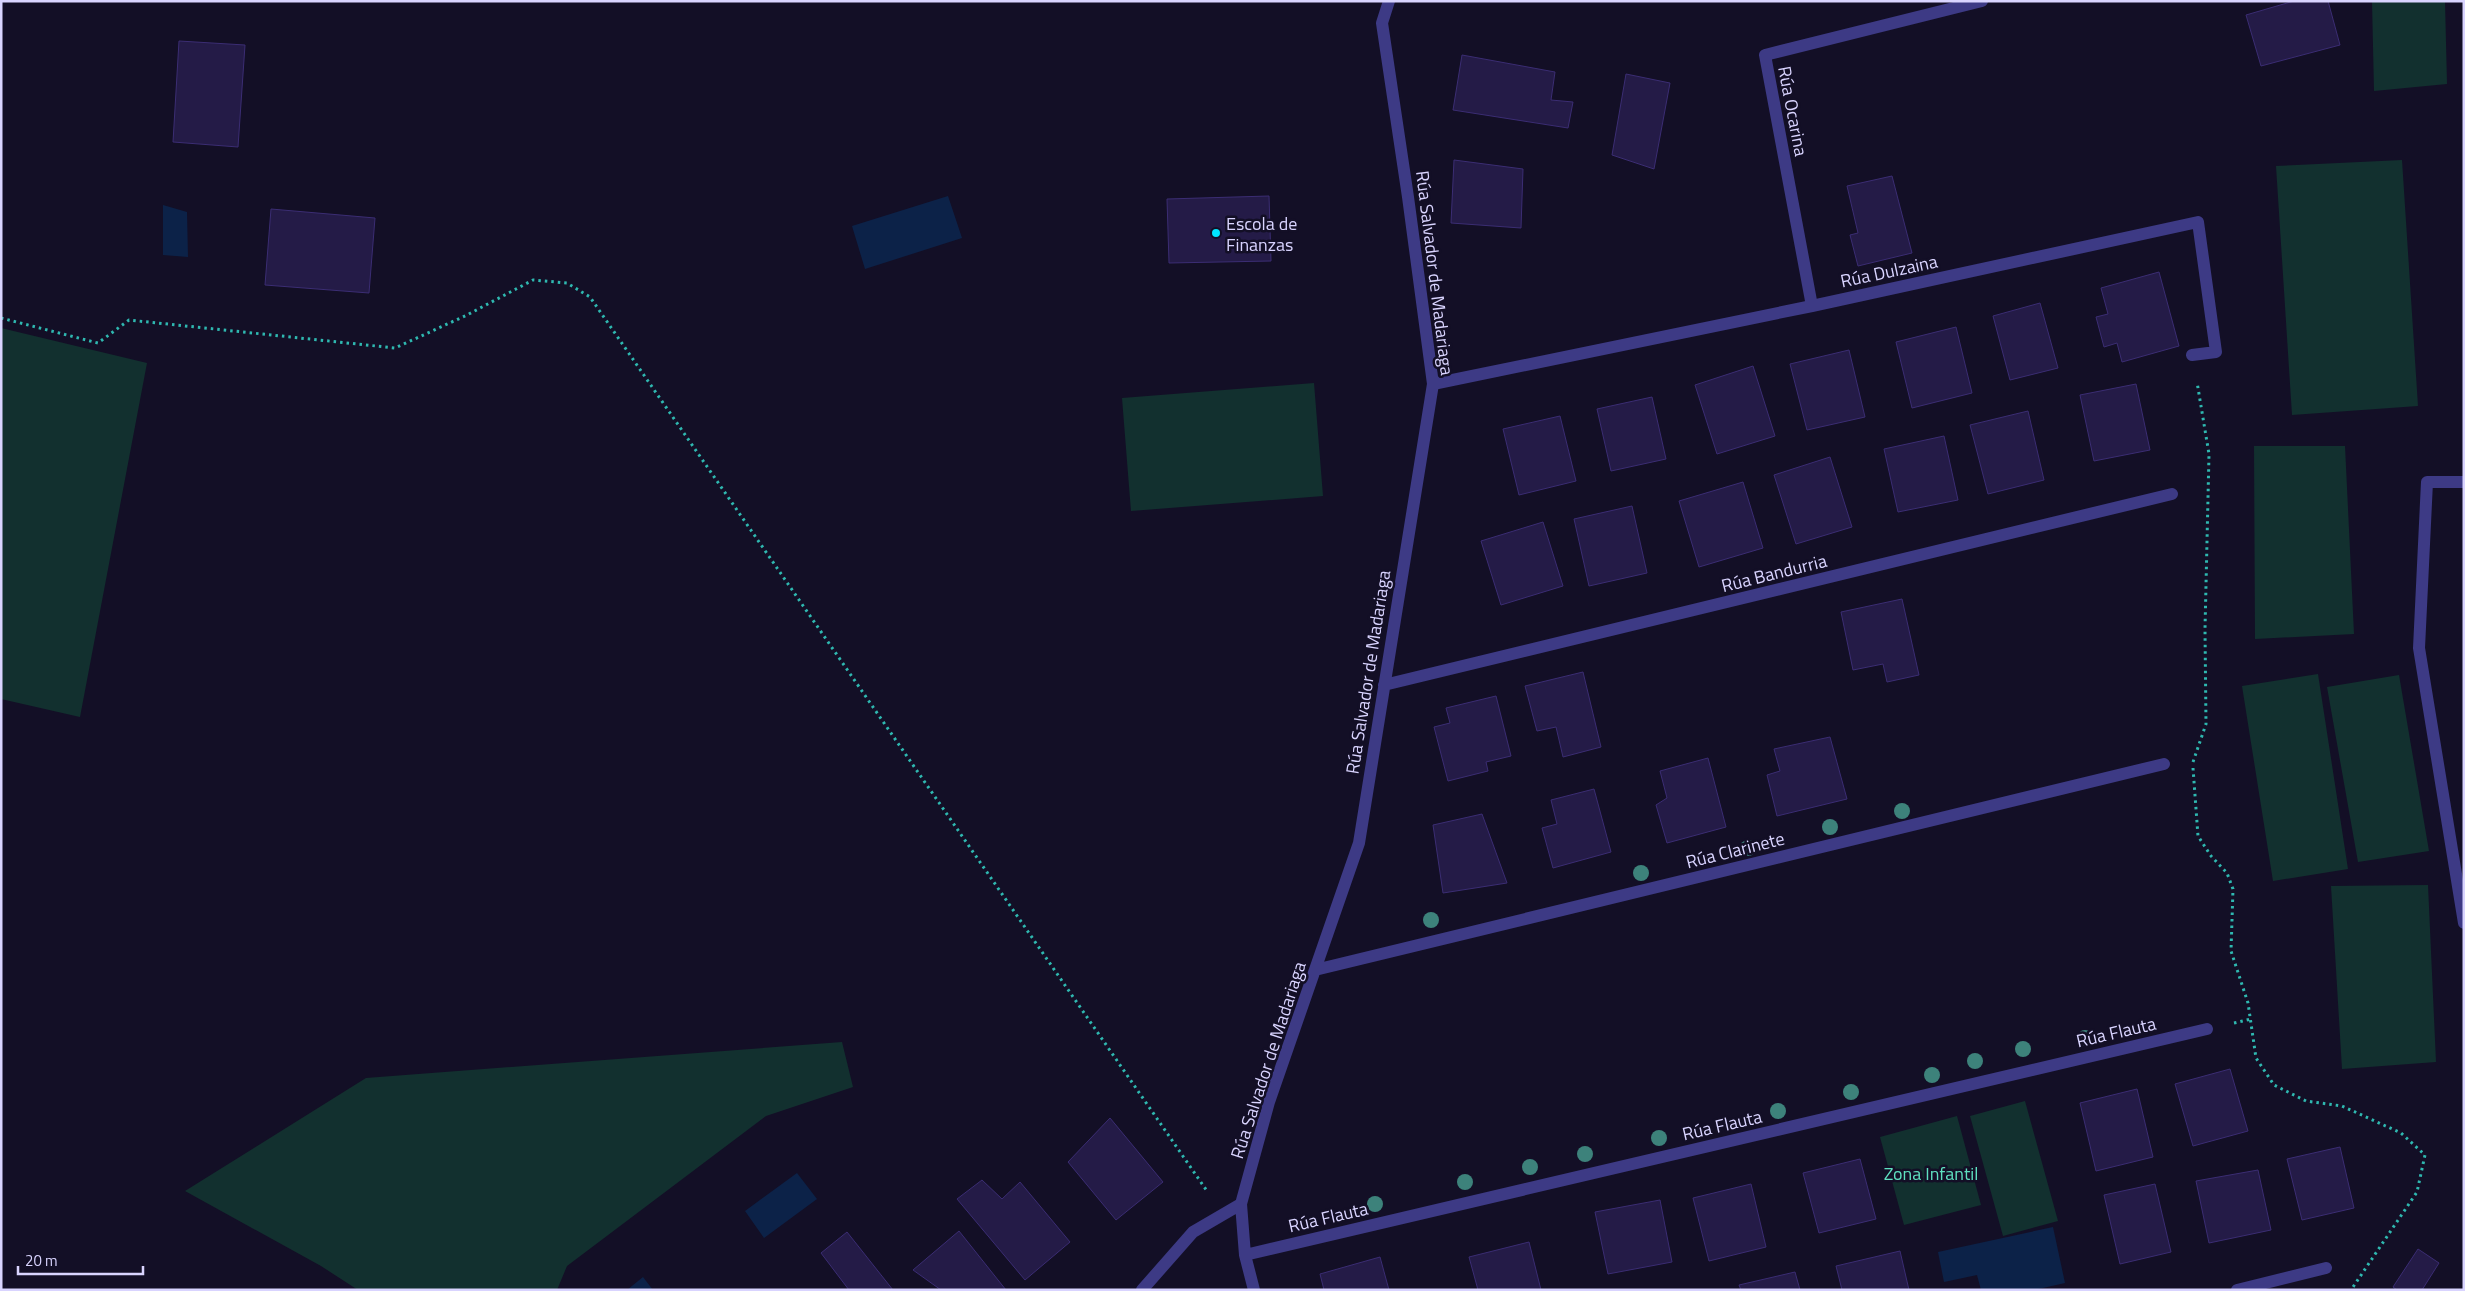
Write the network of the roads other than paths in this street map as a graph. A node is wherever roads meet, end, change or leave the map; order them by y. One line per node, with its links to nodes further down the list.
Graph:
1 (1389, 1): 5 (street, Rúa Salvador de Madariaga)
2 (1982, 1): 3 (street, Rúa Ocarina)
3 (1812, 306): 4 (street, Rúa Dulzaina); 5 (street, Rúa Dulzaina)
4 (2192, 355)
5 (1433, 384): 8 (street, Rúa Salvador de Madariaga)
6 (2464, 482): 10 (street)
7 (2172, 494): 8 (street, Rúa Bandurria)
8 (1384, 685): 11 (street, Rúa Salvador de Madariaga)
9 (2164, 764): 11 (street, Rúa Clarinete)
10 (2464, 924)
11 (1315, 970): 13 (street, Rúa Salvador de Madariaga)
12 (2207, 1029): 14 (street, Rúa Flauta)
13 (1241, 1204): 14 (street, Rúa Salvador de Madariaga); 16 (street)
14 (1245, 1255): 17 (street, Rúa Salvador de Madariaga)
15 (2326, 1268): 18 (street)
16 (1142, 1290)
17 (1254, 1290)
18 (2237, 1290)

